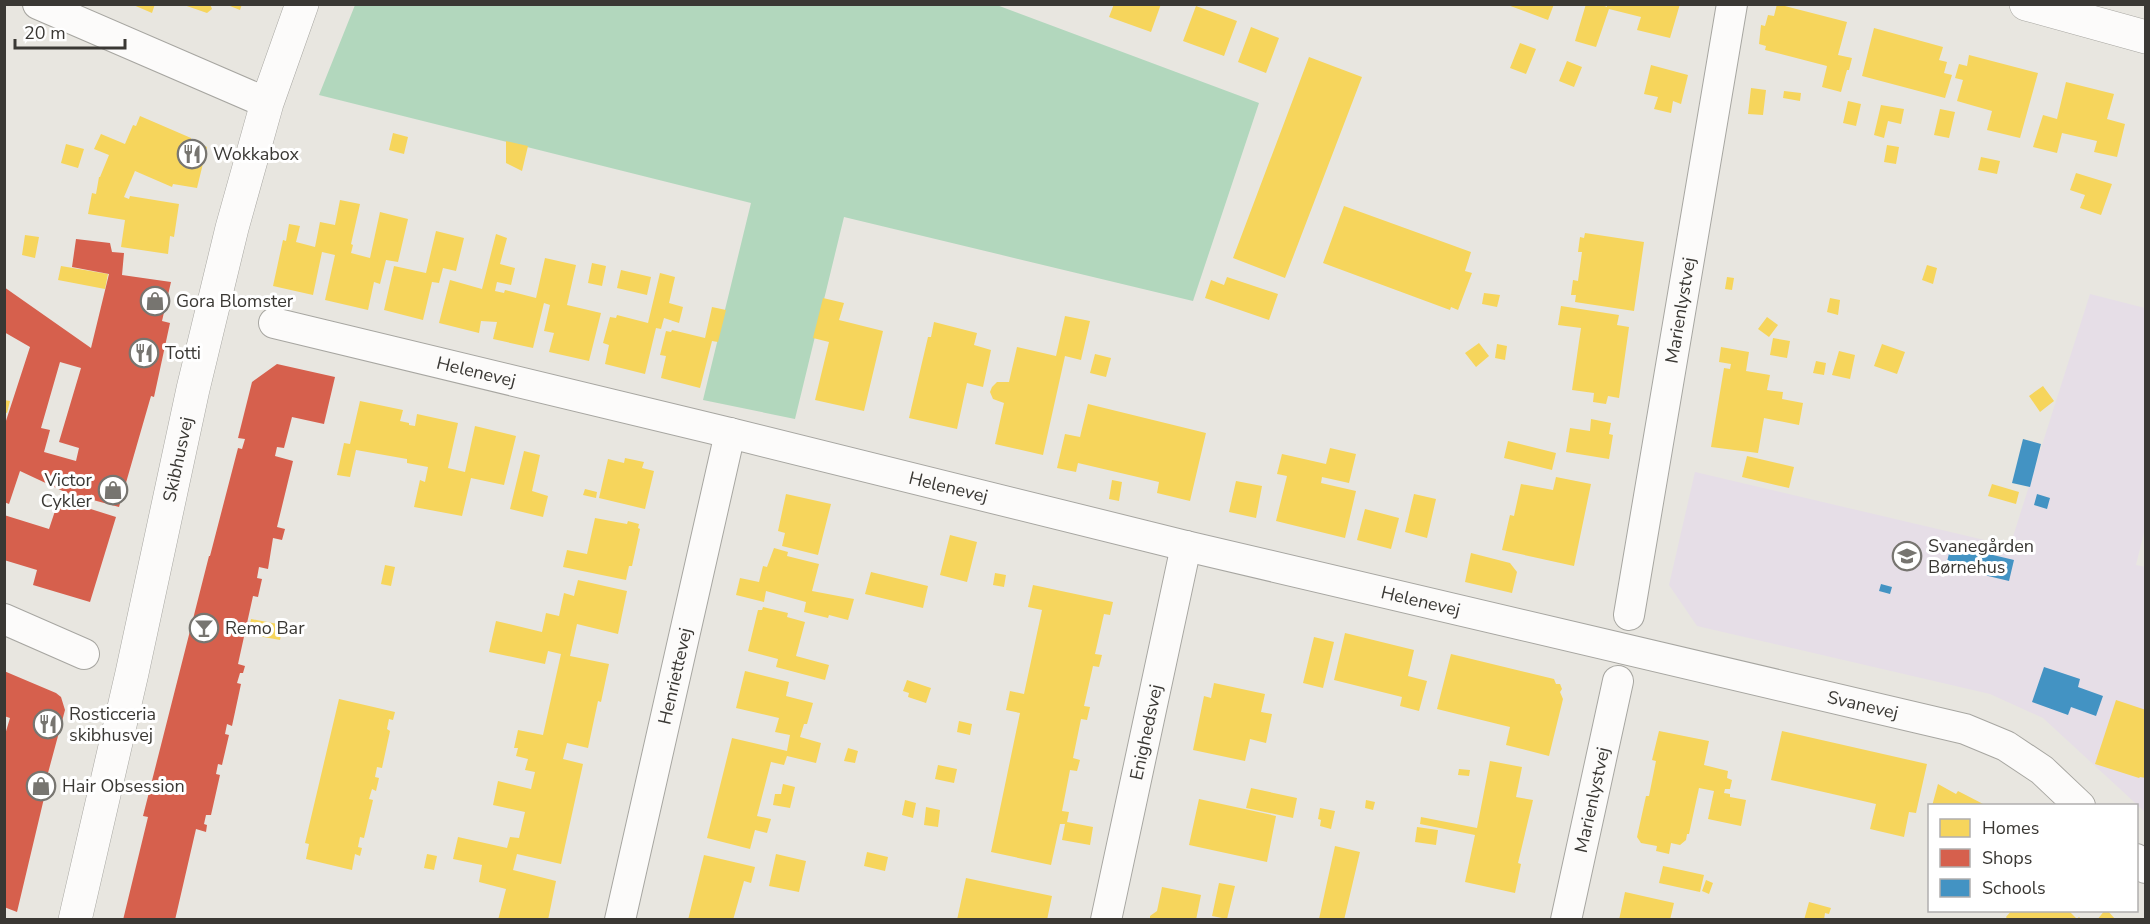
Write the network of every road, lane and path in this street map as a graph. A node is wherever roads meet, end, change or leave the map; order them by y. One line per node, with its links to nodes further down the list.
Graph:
1 (38, 4): 6 (street)
2 (302, 4): 6 (street, Skibhusvej)
3 (1732, 4): 10 (street, Marienlystvej)
4 (2026, 4): 5 (street)
5 (2145, 37)
6 (267, 103): 16 (street, Skibhusvej)
7 (274, 323): 8 (street, Helenevej)
8 (730, 432): 9 (street, Helenevej); 17 (street, Henriettevej)
9 (1186, 546): 12 (street, Helenevej); 18 (street, Enighedsvej)
10 (1629, 615)
11 (4, 619): 13 (street)
12 (1623, 650): 15 (street, Svanevej)
13 (84, 654)
14 (1618, 681): 19 (street, Marienlystvej)
15 (2078, 804)
16 (75, 920)
17 (620, 920)
18 (1106, 920)
19 (1566, 920)

